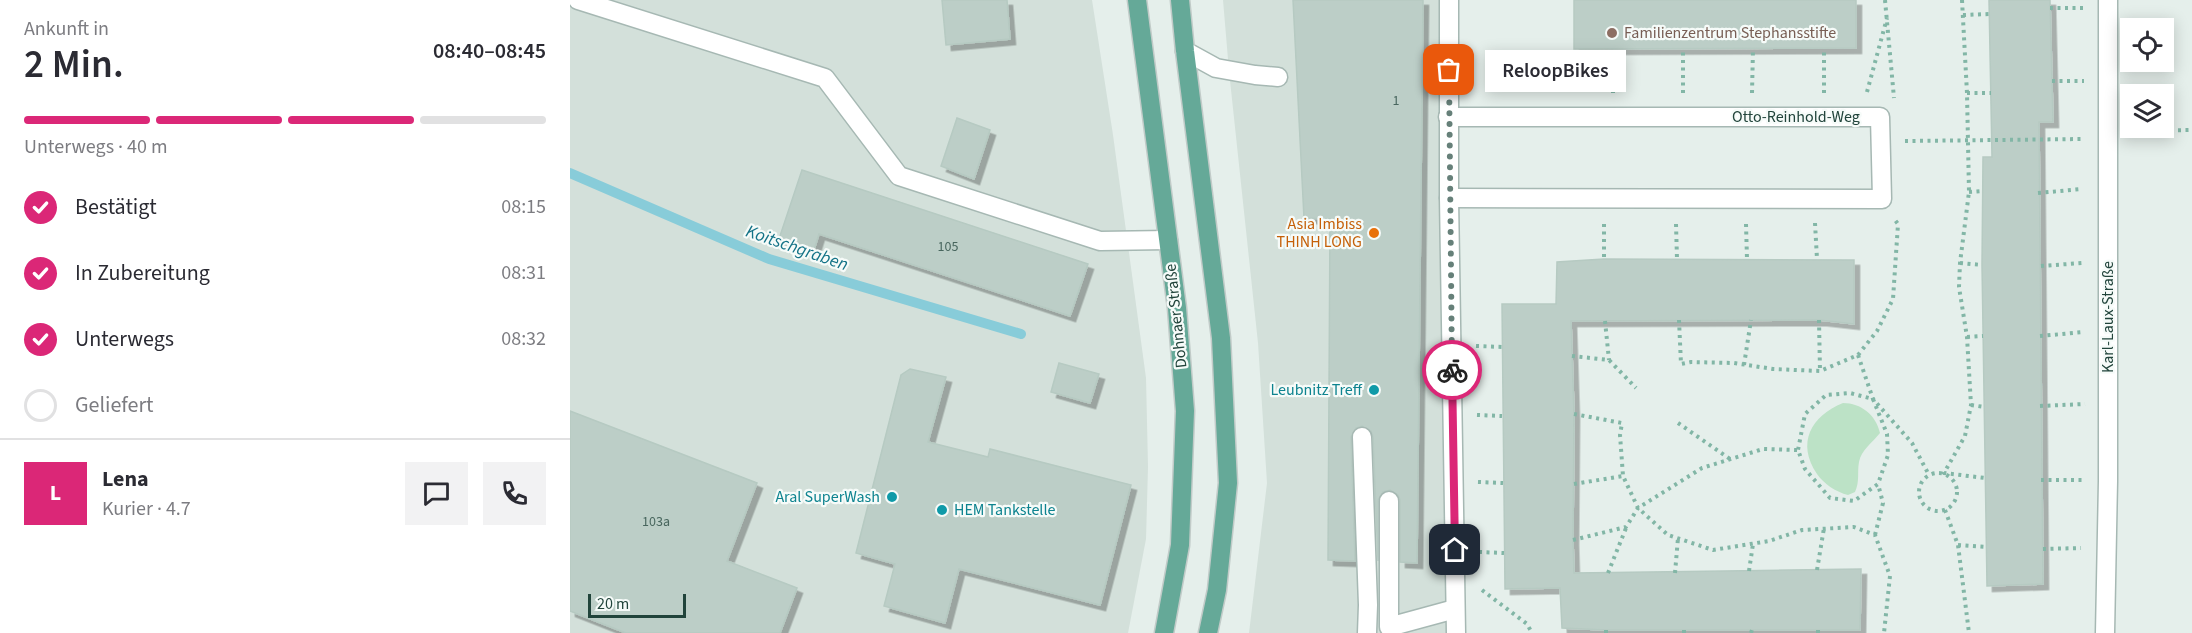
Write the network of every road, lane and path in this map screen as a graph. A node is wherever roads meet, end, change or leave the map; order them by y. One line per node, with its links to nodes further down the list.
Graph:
1 (578, 0): 44 (street)
2 (1137, 0): 44 (main road, Dohnaer Straße)
3 (1180, 0): 17 (main road)
4 (1449, 0): 23 (street)
5 (1886, 0): 10 (path)
6 (1962, 0): 11 (path)
7 (2108, 0): 31 (street, Karl-Laux-Straße)
8 (2050, 8): 9 (path)
9 (2072, 8)
10 (1888, 14): 28 (path); 29 (path)
11 (1963, 15): 12 (path); 21 (path)
12 (1989, 15)
13 (1683, 48): 25 (path)
14 (1753, 48): 26 (path)
15 (1824, 48): 27 (path)
16 (1613, 49): 24 (path)
17 (1185, 51): 18 (street); 114 (main road)
18 (1278, 77)
19 (2052, 81): 20 (path)
20 (2087, 81)
21 (1967, 93): 22 (path); 32 (path)
22 (1991, 93)
23 (1448, 117): 24 (street, Otto-Reinhold-Weg); 38 (street)
24 (1612, 117): 25 (street, Otto-Reinhold-Weg)
25 (1683, 117): 26 (street, Otto-Reinhold-Weg)
26 (1752, 117): 27 (street, Otto-Reinhold-Weg)
27 (1823, 117): 28 (street, Otto-Reinhold-Weg)
28 (1860, 117): 29 (street, Otto-Reinhold-Weg)
29 (1880, 117): 33 (street, Otto-Reinhold-Weg)
30 (2192, 130): 31 (path)
31 (2108, 135): 32 (path); 34 (street, Karl-Laux-Straße)
32 (1968, 139): 33 (path); 36 (path)
33 (1881, 142): 43 (street, Otto-Reinhold-Weg)
34 (2109, 186): 37 (path); 49 (street, Karl-Laux-Straße)
35 (1982, 191): 36 (path)
36 (1969, 192): 50 (path)
37 (2038, 193)
38 (1449, 198): 39 (street); 106 (street)
39 (1603, 199): 40 (street); 45 (path)
40 (1674, 199): 41 (street); 46 (path)
41 (1746, 199): 42 (street); 47 (path)
42 (1814, 199): 43 (street); 48 (path)
43 (1882, 199): 63 (path)
44 (1168, 240): 113 (main road, Dohnaer Straße)
45 (1604, 259)
46 (1677, 259)
47 (1747, 259)
48 (1816, 259)
49 (2108, 261): 52 (path); 57 (street, Karl-Laux-Straße)
50 (1960, 263): 51 (path); 60 (path)
51 (1982, 265)
52 (2041, 266)
53 (1680, 320): 66 (path)
54 (1819, 320): 67 (path)
55 (1605, 321): 65 (path)
56 (1751, 321): 66 (path)
57 (2109, 330): 59 (path); 70 (street, Karl-Laux-Straße)
58 (1983, 336): 60 (path)
59 (2040, 336)
60 (1967, 338): 71 (path)
61 (1481, 346): 62 (path)
62 (1504, 347)
63 (1858, 355): 67 (path); 69 (path)
64 (1572, 356): 65 (path)
65 (1609, 360): 68 (path)
66 (1744, 365): 67 (path)
67 (1820, 371)
68 (1636, 388)
69 (1873, 399): 79 (path); 82 (path); 90 (path)
70 (2109, 404): 72 (path); 86 (street, Karl-Laux-Straße)
71 (1971, 405): 73 (path); 81 (path)
72 (2040, 406)
73 (1984, 407)
74 (1574, 414): 83 (path)
75 (1477, 415): 76 (path)
76 (1502, 416)
77 (1678, 423): 80 (path)
78 (1362, 437): 115 (street)
79 (1798, 450): 80 (path); 90 (path)
80 (1731, 459): 92 (path)
81 (1944, 473): 82 (path); 84 (path); 93 (path)
82 (1929, 475): 93 (path)
83 (1623, 476): 89 (path); 92 (path)
84 (1985, 478)
85 (2041, 480): 86 (path)
86 (2108, 481): 102 (street, Karl-Laux-Straße)
87 (1478, 482): 88 (path)
88 (1503, 483)
89 (1574, 484)
90 (1878, 484): 96 (path)
91 (1389, 501): 112 (street)
92 (1638, 508): 94 (path); 97 (path)
93 (1945, 510): 100 (path)
94 (1626, 527): 98 (path); 109 (path)
95 (1824, 528): 96 (path); 99 (path); 107 (path)
96 (1875, 535): 118 (path)
97 (1678, 538): 99 (path); 110 (path)
98 (1573, 540)
99 (1753, 544): 108 (path)
100 (1958, 545): 101 (path); 119 (path)
101 (1987, 547)
102 (2107, 548): 103 (path); 120 (street, Karl-Laux-Straße)
103 (2043, 549)
104 (1476, 552): 105 (path)
105 (1504, 554)
106 (1455, 569): 111 (street); 117 (path)
107 (1816, 570)
108 (1749, 571)
109 (1608, 573)
110 (1675, 573)
111 (1455, 609): 112 (street); 116 (street)
112 (1384, 630)
113 (1164, 633)
114 (1208, 633)
115 (1366, 633)
116 (1456, 633)
117 (1532, 633)
118 (1884, 633)
119 (1969, 633)
120 (2105, 633)

